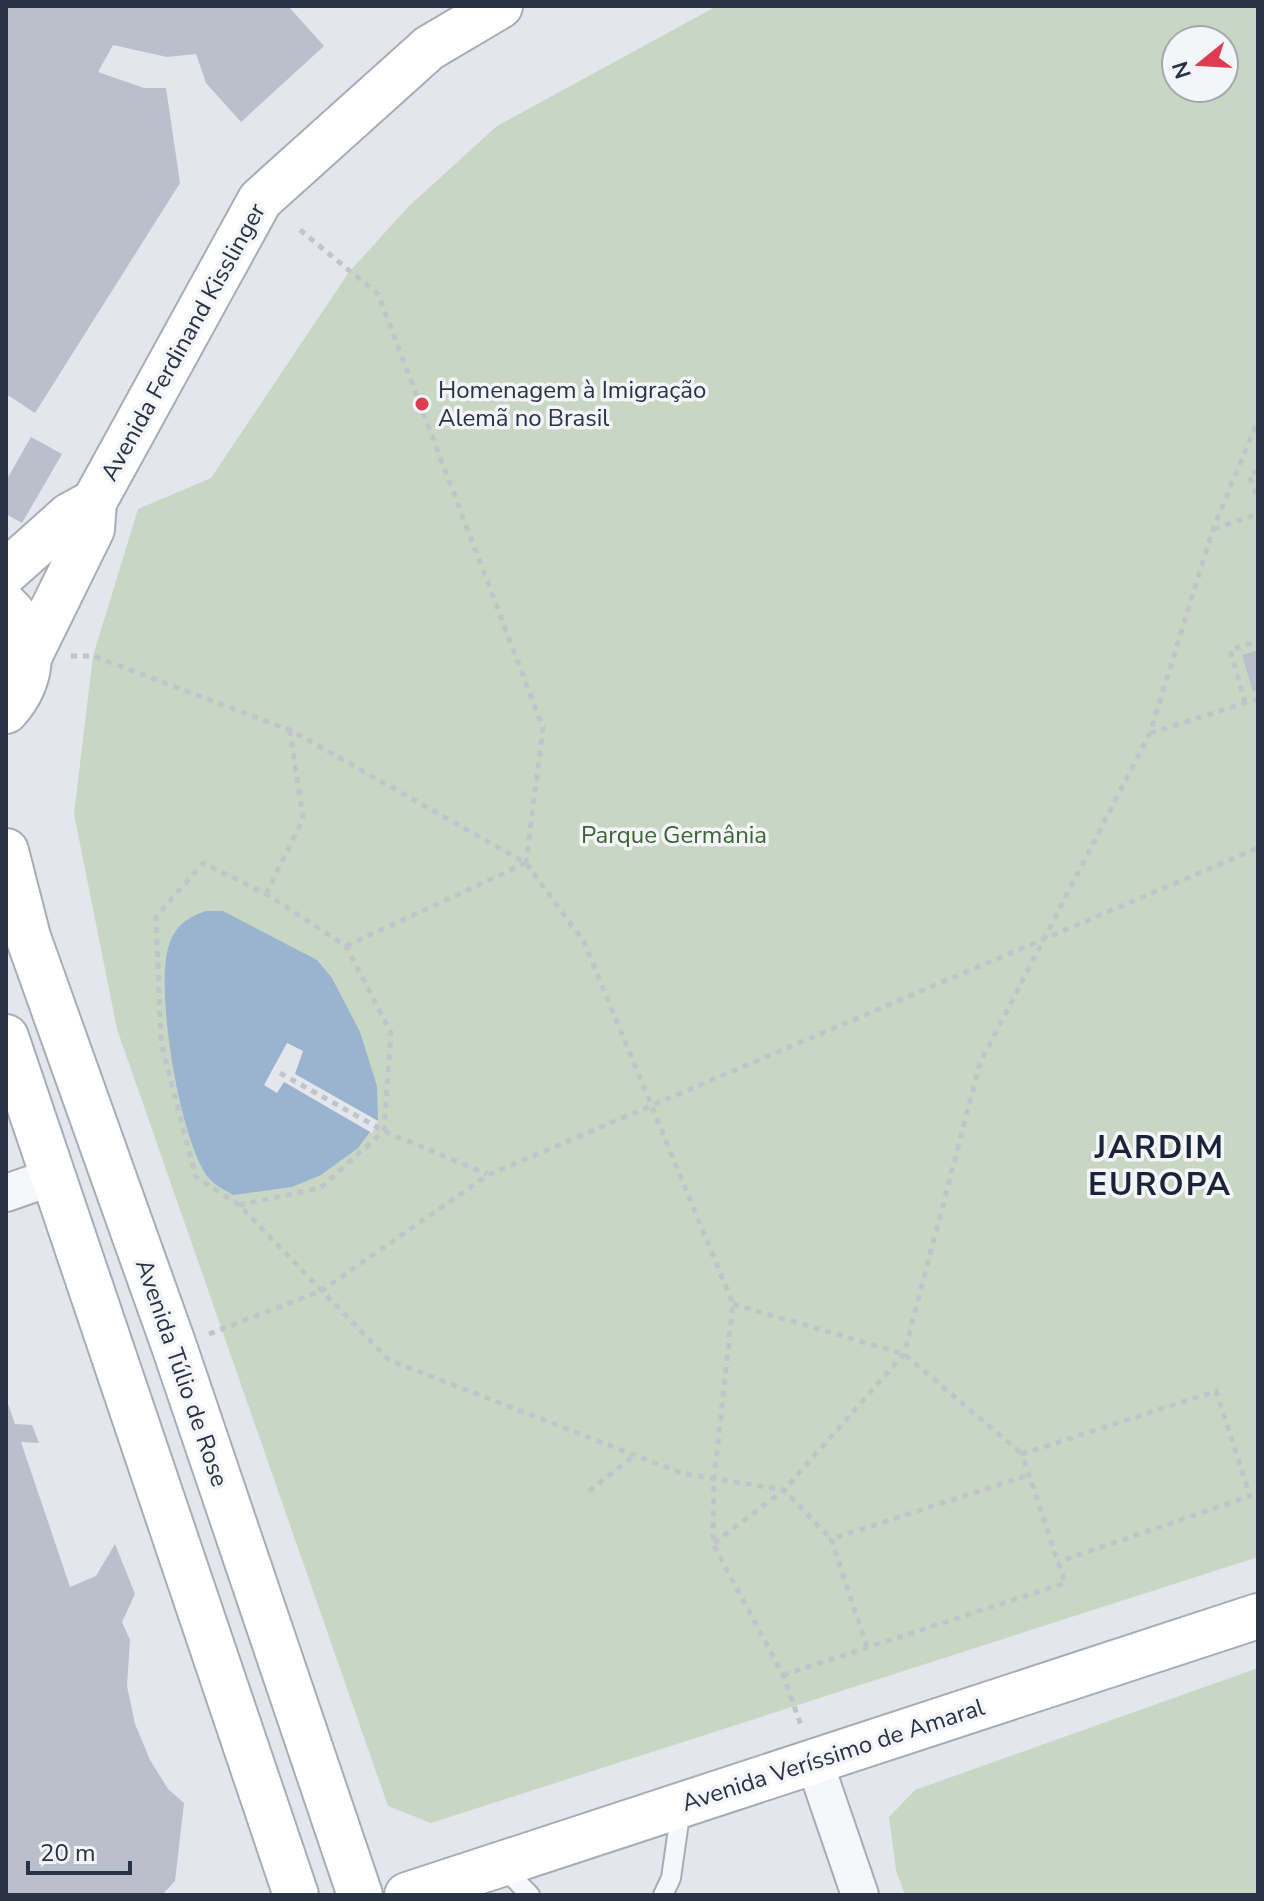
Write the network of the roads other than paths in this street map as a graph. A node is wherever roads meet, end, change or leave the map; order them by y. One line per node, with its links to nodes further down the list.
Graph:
1 (500, 6): 2 (street, Avenida Ferdinand Kisslinger)
2 (94, 502): 3 (street, Avenida Ferdinand Kisslinger); 5 (street, Avenida Ferdinand Kisslinger)
3 (6, 572)
4 (6, 606): 5 (street)
5 (30, 655): 6 (street, Avenida Ferdinand Kisslinger)
6 (6, 712)
7 (6, 851): 16 (street, Avenida Túlio de Rose)
8 (6, 1037): 9 (street)
9 (52, 1177): 10 (street); 15 (street)
10 (6, 1193)
11 (1258, 1616): 12 (street, Avenida Veríssimo de Amaral)
12 (814, 1761): 13 (street, Avenida Veríssimo de Amaral); 20 (street)
13 (681, 1805): 14 (street, Avenida Veríssimo de Amaral); 19 (lane)
14 (500, 1864): 17 (street, Avenida Veríssimo de Amaral); 18 (lane)
15 (296, 1895)
16 (360, 1895)
17 (407, 1895)
18 (530, 1895)
19 (663, 1895)
20 (860, 1895)

